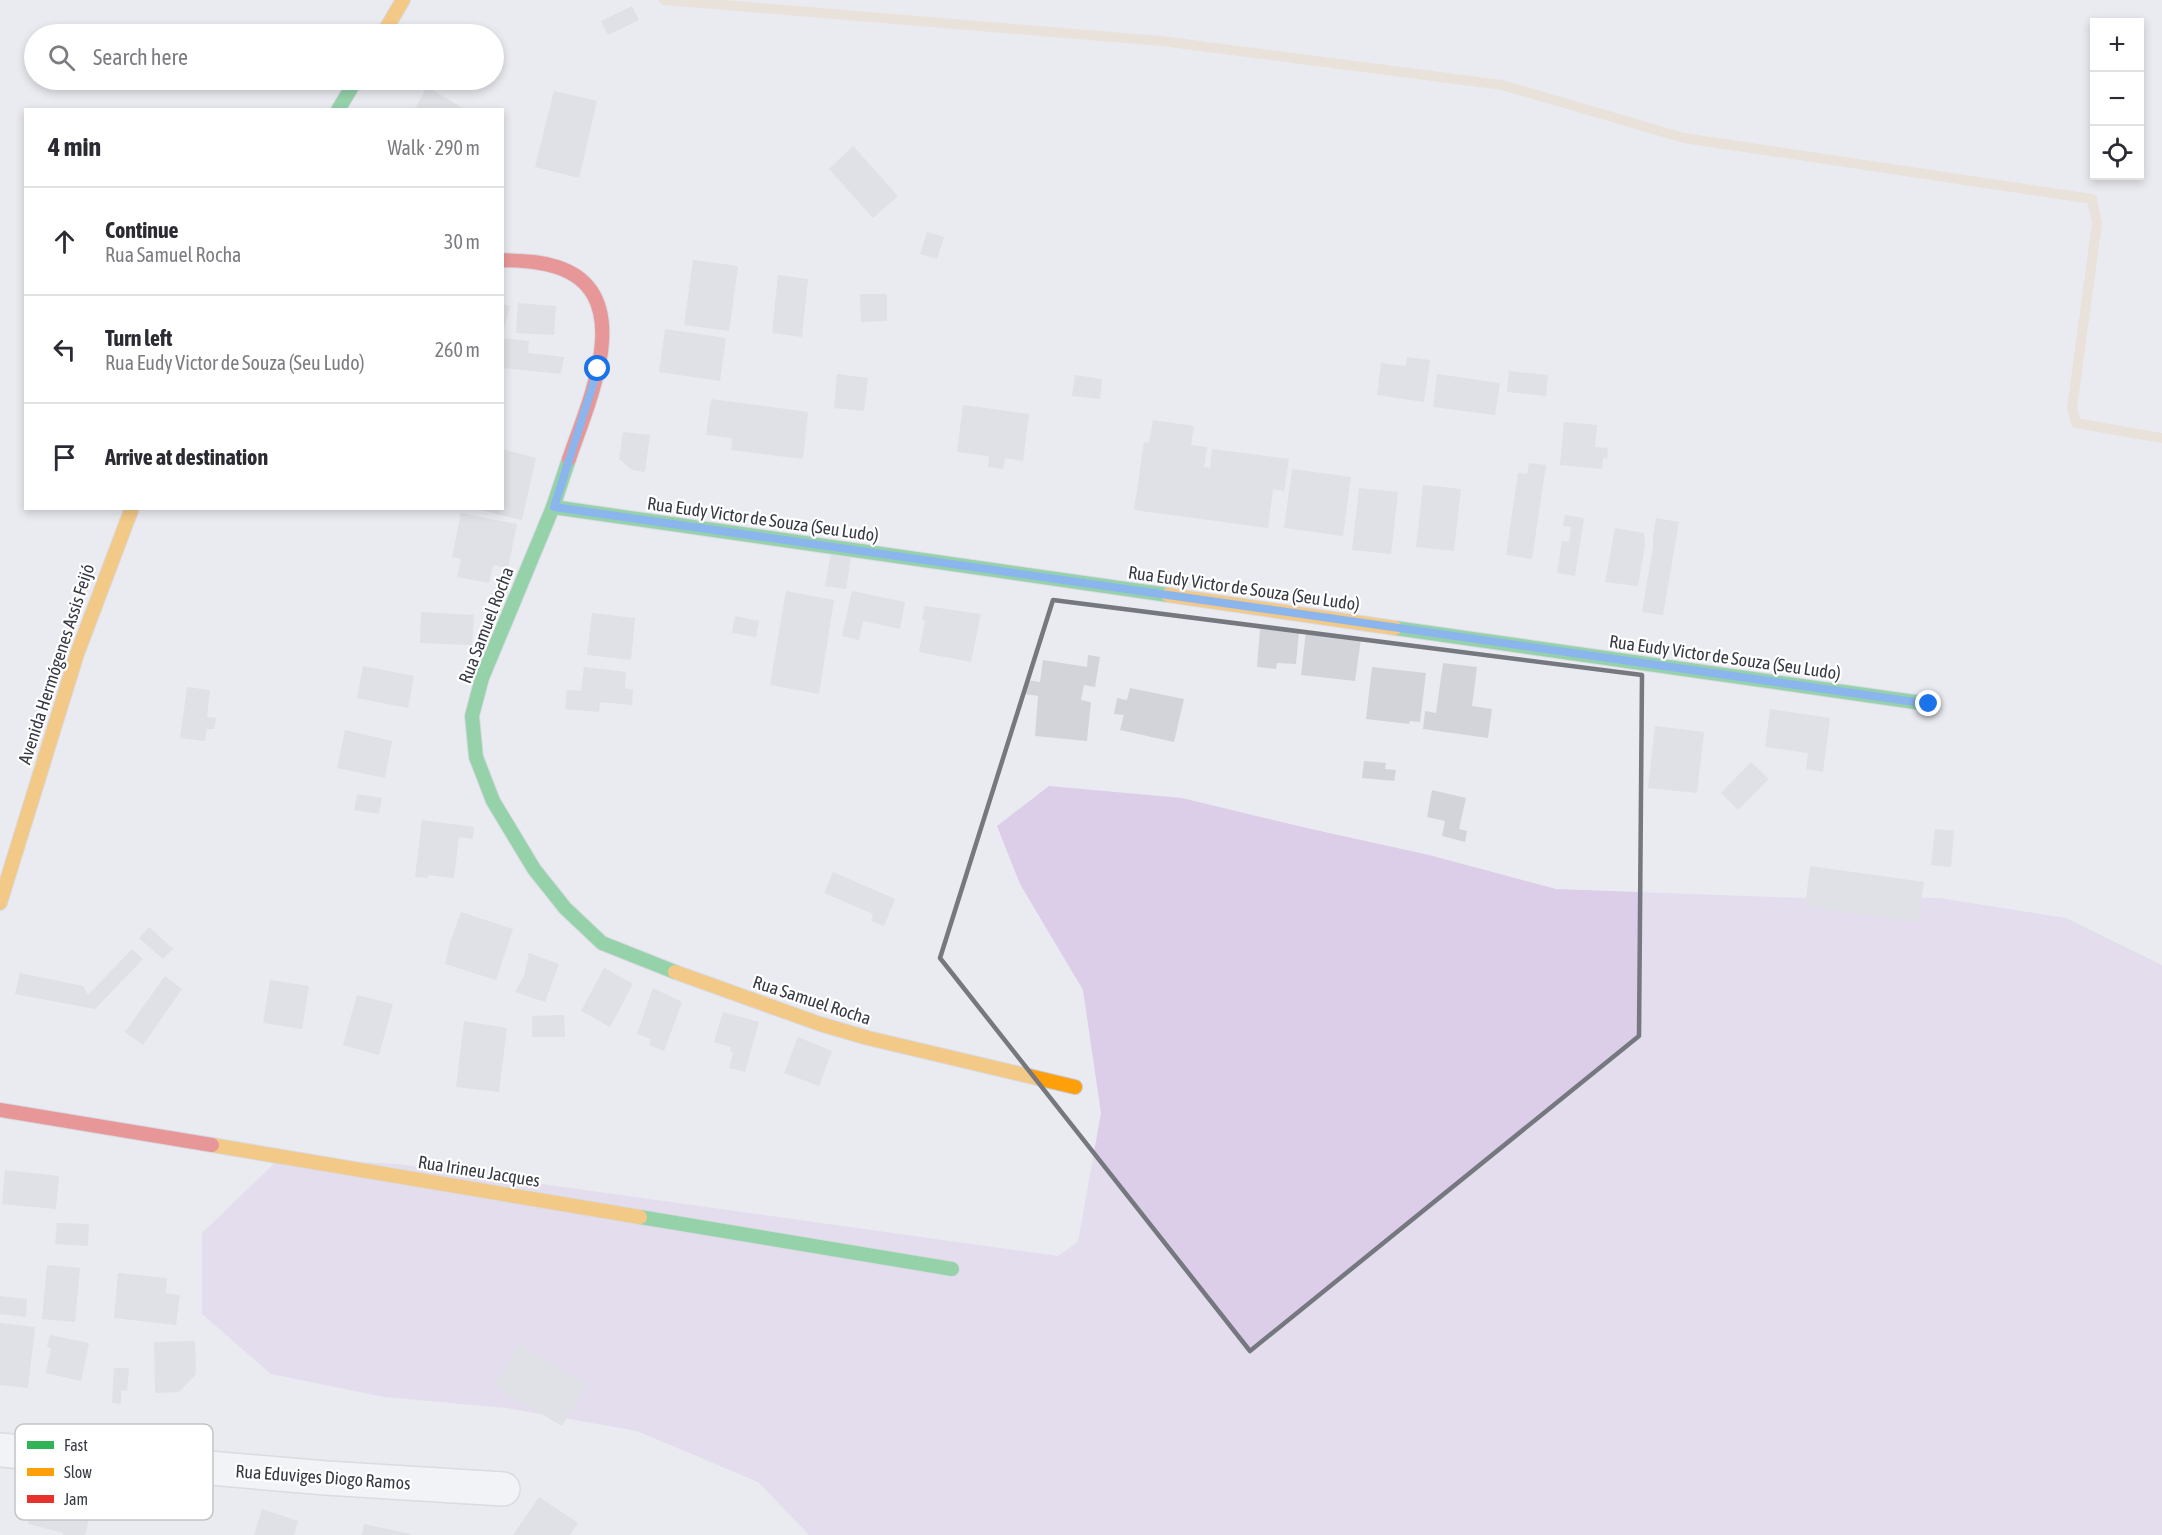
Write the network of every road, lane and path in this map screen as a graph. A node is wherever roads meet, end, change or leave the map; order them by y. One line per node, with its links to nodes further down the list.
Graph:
1 (403, 0): 2 (street)
2 (389, 24)
3 (350, 90): 4 (street)
4 (339, 108)
5 (504, 260): 6 (street, Rua Samuel Rocha)
6 (554, 507): 8 (street, Rua Eudy Victor de Souza (Seu Ludo)); 10 (street, Rua Samuel Rocha)
7 (131, 510): 9 (street, Avenida Hermógenes Assis Feijó)
8 (1929, 704)
9 (0, 903)
10 (1075, 1087)
11 (0, 1110): 12 (street, Rua Irineu Jacques)
12 (952, 1269)
13 (0, 1450): 14 (street, Rua Eduviges Diogo Ramos)
14 (15, 1451)
15 (213, 1468): 16 (street, Rua Eduviges Diogo Ramos)
16 (503, 1490)

